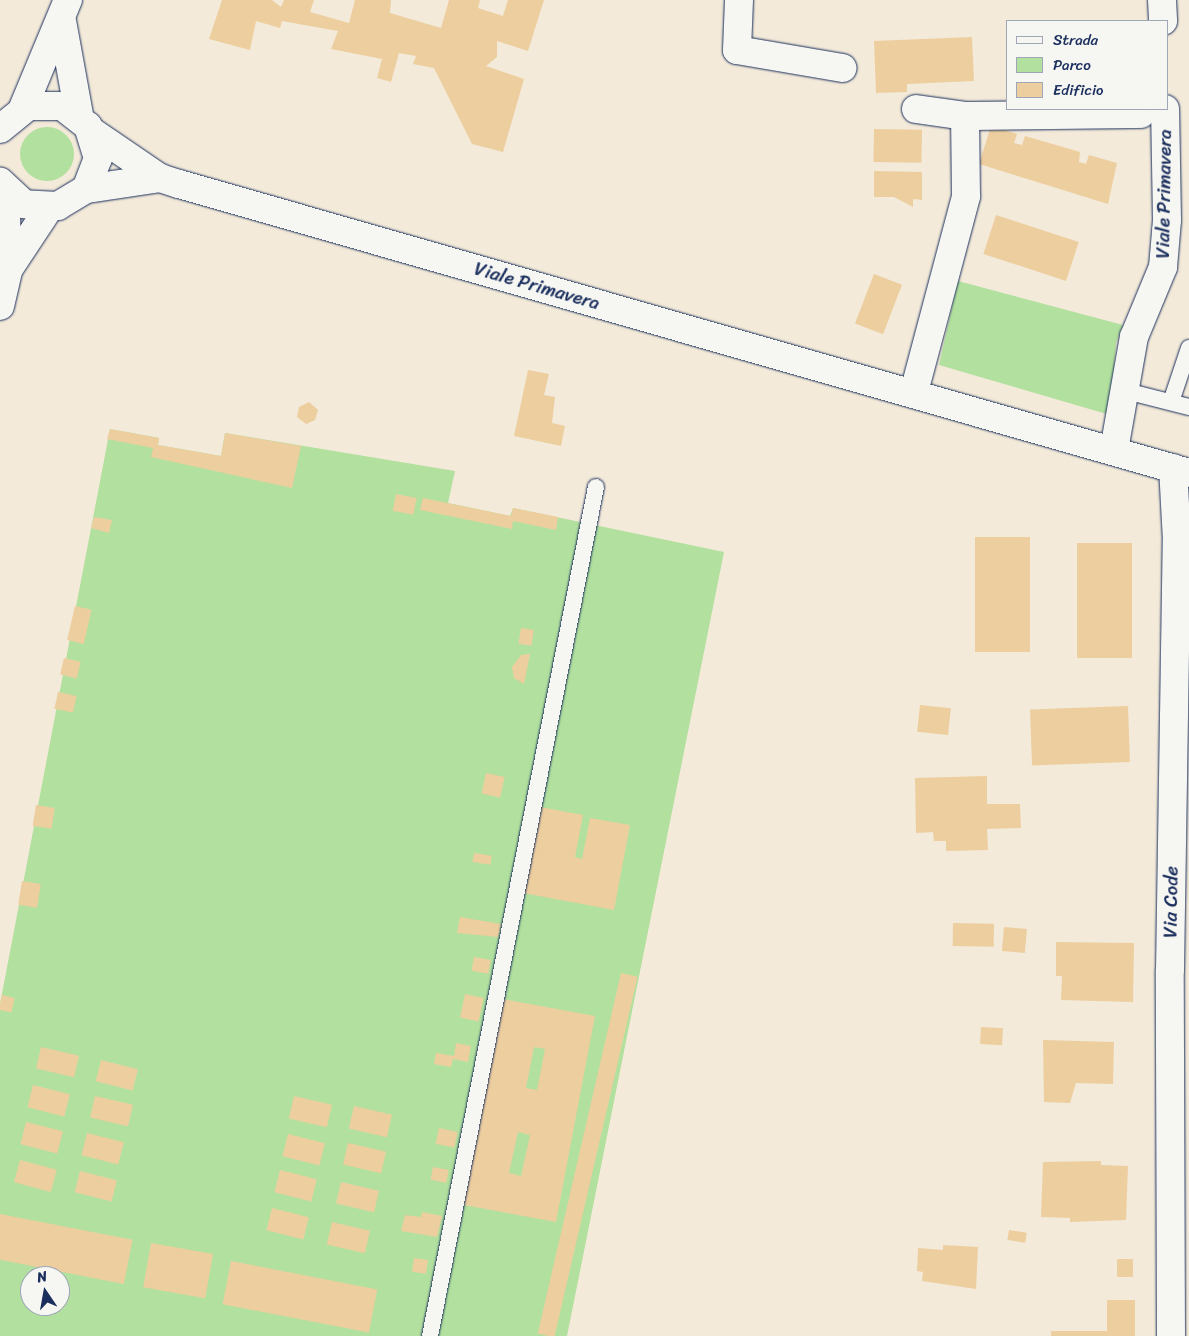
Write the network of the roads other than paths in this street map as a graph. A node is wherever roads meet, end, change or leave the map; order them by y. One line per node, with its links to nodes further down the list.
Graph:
1 (739, 0): 5 (street)
2 (1162, 0): 4 (street)
3 (65, 11): 9 (street); 10 (street)
4 (1163, 20)
5 (842, 68)
6 (916, 109): 8 (street, Viale Primavera)
7 (1153, 111): 8 (street, Viale Primavera); 18 (street, Viale Primavera)
8 (965, 116): 19 (street)
9 (7, 121): 10 (street, Viale Primavera)
10 (85, 123): 11 (street, Viale Primavera); 13 (street)
11 (160, 178): 13 (street, Viale Primavera); 19 (street, Viale Primavera)
12 (2, 186): 14 (street); 15 (street)
13 (86, 189): 14 (street)
14 (49, 208): 15 (street)
15 (8, 270): 16 (street)
16 (0, 306)
17 (1189, 348): 20 (lane)
18 (1122, 390): 20 (lane); 22 (street, Viale Primavera)
19 (914, 392): 22 (street, Viale Primavera)
20 (1171, 402): 21 (lane)
21 (1189, 407)
22 (1114, 450): 23 (street, Viale Primavera)
23 (1181, 470): 26 (street, Via Code)
24 (596, 487): 25 (lane)
25 (430, 1336)
26 (1171, 1336)

